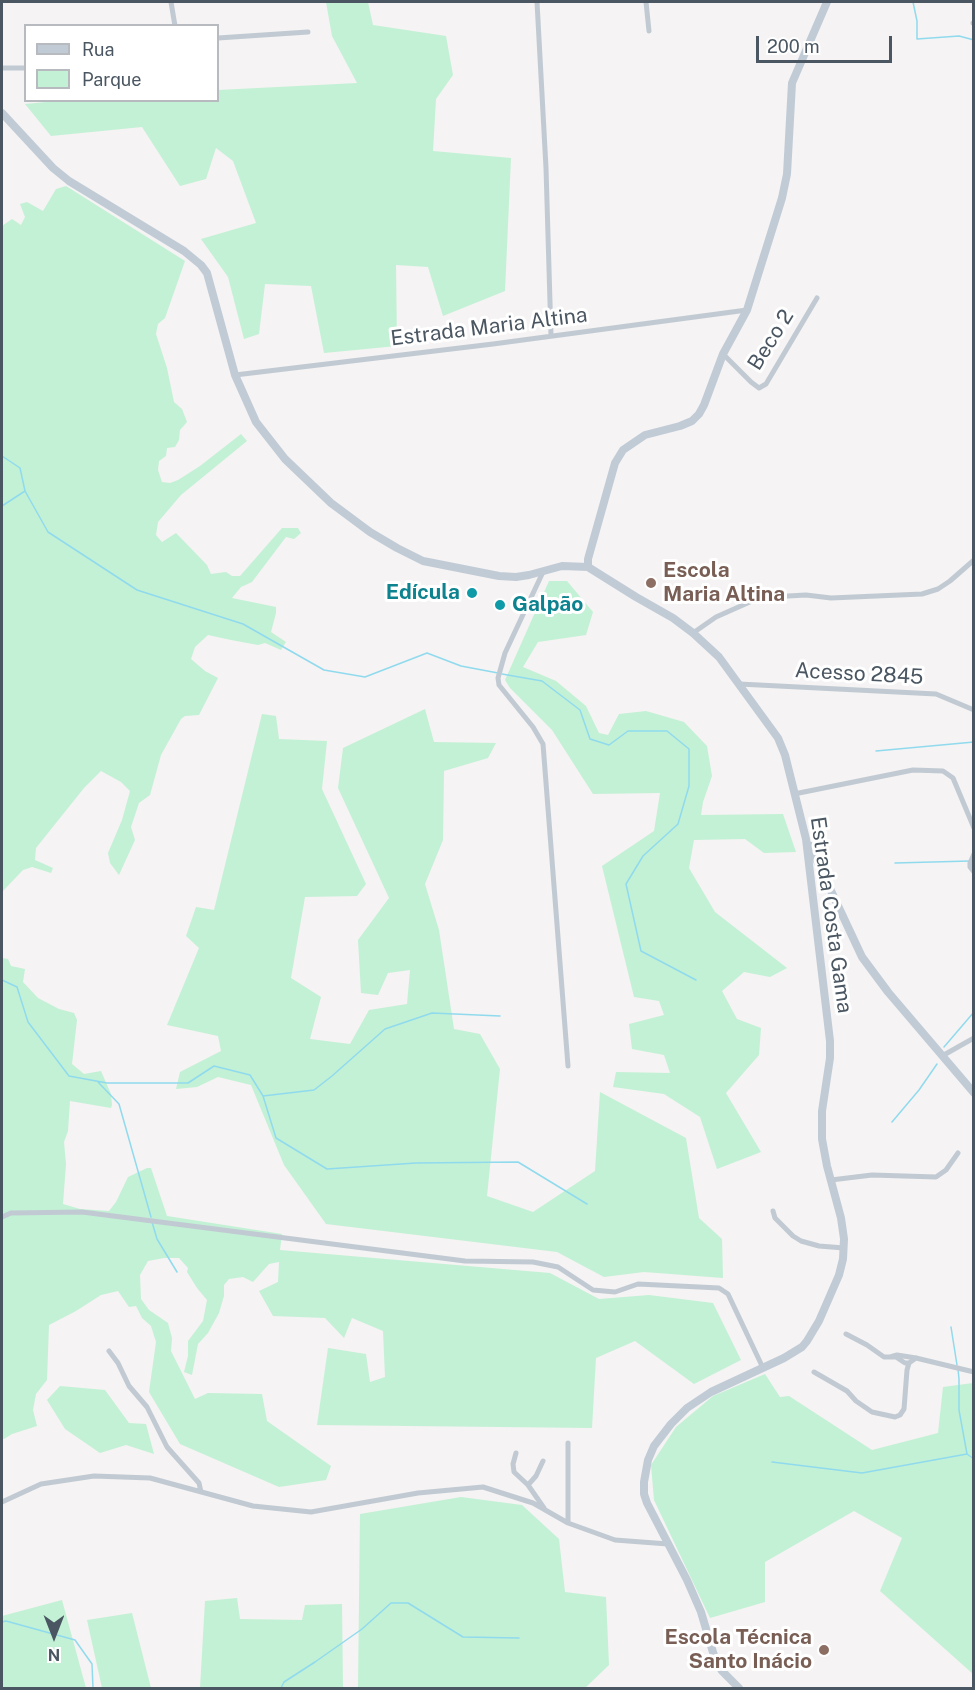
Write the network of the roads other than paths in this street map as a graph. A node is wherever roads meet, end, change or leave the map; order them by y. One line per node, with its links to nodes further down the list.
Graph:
1 (171, 2): 5 (street)
2 (537, 2): 14 (street)
3 (646, 2): 6 (street)
4 (827, 2): 13 (main road)
5 (175, 24)
6 (649, 31)
7 (308, 32): 8 (street)
8 (219, 38)
9 (2, 68): 10 (street)
10 (24, 68)
11 (2, 113): 16 (main road)
12 (817, 298): 15 (street, Beco 2)
13 (747, 310): 14 (street, Estrada Maria Altina); 15 (main road)
14 (551, 336): 16 (street, Estrada Maria Altina)
15 (723, 354): 18 (main road)
16 (235, 375): 19 (main road)
17 (974, 560): 20 (street)
18 (588, 567): 19 (main road); 20 (main road, Estrada Costa Gama)
19 (543, 572): 32 (street)
20 (693, 633): 21 (main road, Estrada Costa Gama)
21 (739, 684): 22 (street, Acesso 2845); 23 (main road, Estrada Costa Gama)
22 (974, 710)
23 (794, 794): 24 (street); 25 (main road, Estrada Costa Gama)
24 (974, 828)
25 (806, 839): 28 (main road, Estrada Costa Gama); 29 (main road)
26 (974, 854): 27 (street)
27 (974, 872)
28 (810, 880): 29 (main road); 37 (main road, Estrada Costa Gama)
29 (825, 880): 31 (main road)
30 (974, 1038): 31 (street)
31 (942, 1056): 33 (main road)
32 (568, 1066)
33 (957, 1074): 34 (main road); 35 (main road)
34 (974, 1087)
35 (974, 1093)
36 (958, 1153): 37 (street)
37 (831, 1180): 40 (main road, Estrada Costa Gama)
38 (773, 1211): 40 (street)
39 (2, 1217): 46 (street)
40 (844, 1248): 46 (main road, Estrada Costa Gama)
41 (846, 1334): 43 (street)
42 (109, 1351): 53 (street)
43 (890, 1357): 44 (street); 45 (street)
44 (916, 1358): 45 (street); 48 (street)
45 (909, 1363): 47 (street)
46 (762, 1368): 57 (main road, Estrada Costa Gama)
47 (814, 1372)
48 (974, 1372)
49 (568, 1443): 56 (street)
50 (516, 1453): 52 (street)
51 (543, 1461): 52 (street)
52 (528, 1485): 55 (street)
53 (201, 1492): 54 (street); 55 (street)
54 (2, 1502)
55 (544, 1509): 56 (street)
56 (568, 1523): 58 (street)
57 (663, 1533): 58 (street); 59 (main road, Estrada Costa Gama)
58 (648, 1542): 59 (street)
59 (668, 1544): 60 (main road, Estrada Costa Gama)
60 (739, 1689)

